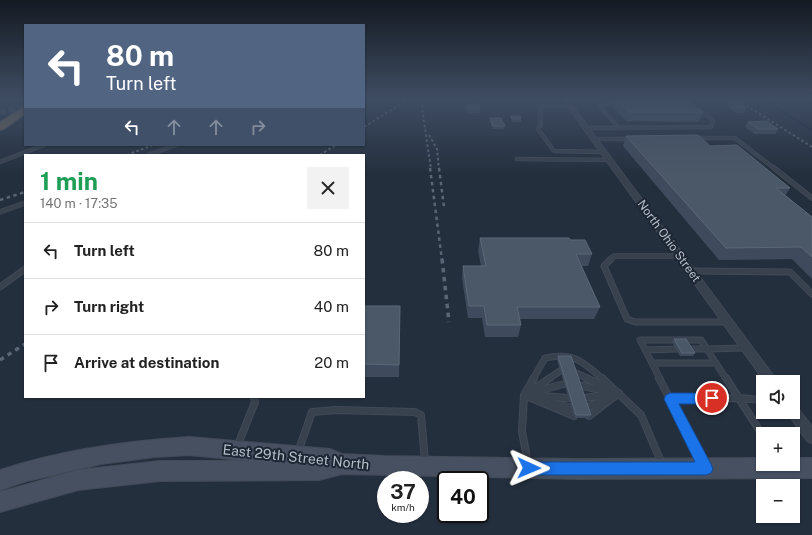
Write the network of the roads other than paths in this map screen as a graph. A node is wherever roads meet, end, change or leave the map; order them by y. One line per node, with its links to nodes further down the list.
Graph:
1 (540, 125): 12 (lane)
2 (585, 125): 5 (street, North Ohio Street)
3 (617, 125): 6 (lane)
4 (712, 125): 6 (lane)
5 (587, 128): 6 (lane); 8 (street, North Ohio Street)
6 (620, 128)
7 (696, 138): 17 (lane)
8 (595, 139): 9 (lane); 12 (street, North Ohio Street)
9 (634, 139)
10 (41, 146): 16 (lane)
11 (173, 146): 13 (lane)
12 (605, 152): 15 (street, North Ohio Street)
13 (151, 154)
14 (517, 159): 15 (lane)
15 (610, 160): 20 (street, North Ohio Street)
16 (0, 162)
17 (812, 198)
18 (24, 203): 19 (lane)
19 (0, 212)
20 (680, 256): 22 (street, North Ohio Street); 25 (lane)
21 (24, 270): 23 (lane)
22 (692, 271): 24 (lane); 25 (street, North Ohio Street)
23 (0, 287)
24 (812, 294)
25 (729, 322): 26 (street, North Ohio Street)
26 (748, 348): 29 (lane); 35 (street, North Ohio Street)
27 (677, 349): 30 (lane)
28 (689, 349): 29 (lane)
29 (707, 349): 30 (lane); 32 (lane)
30 (645, 350): 31 (lane)
31 (652, 363): 32 (lane); 44 (lane)
32 (716, 363): 43 (lane)
33 (560, 371): 39 (lane)
34 (574, 372): 38 (lane)
35 (767, 375)
36 (564, 384): 39 (lane)
37 (578, 385): 38 (lane)
38 (619, 393): 39 (lane); 42 (lane); 47 (lane); 49 (lane); 61 (lane)
39 (524, 395): 41 (lane); 46 (lane); 48 (lane); 59 (lane)
40 (254, 398): 54 (lane)
41 (568, 398)
42 (583, 398)
43 (739, 398): 44 (lane); 45 (lane); 51 (lane)
44 (670, 399): 62 (lane)
45 (756, 399)
46 (572, 408)
47 (586, 408)
48 (574, 416)
49 (589, 416)
50 (799, 419): 52 (street)
51 (757, 427)
52 (812, 437)
53 (297, 455): 54 (street, East 29th Street North); 55 (street, East 29th Street North); 56 (lane)
54 (232, 460): 55 (street); 63 (street, East 29th Street North); 64 (street)
55 (342, 464): 56 (street, East 29th Street North)
56 (426, 467): 59 (street, East 29th Street North)
57 (756, 467): 62 (street, East 29th Street North)
58 (800, 467): 60 (street, East 29th Street North)
59 (529, 468): 61 (street, East 29th Street North)
60 (812, 468)
61 (664, 469): 62 (street, East 29th Street North)
62 (706, 469)
63 (0, 480)
64 (0, 502)

